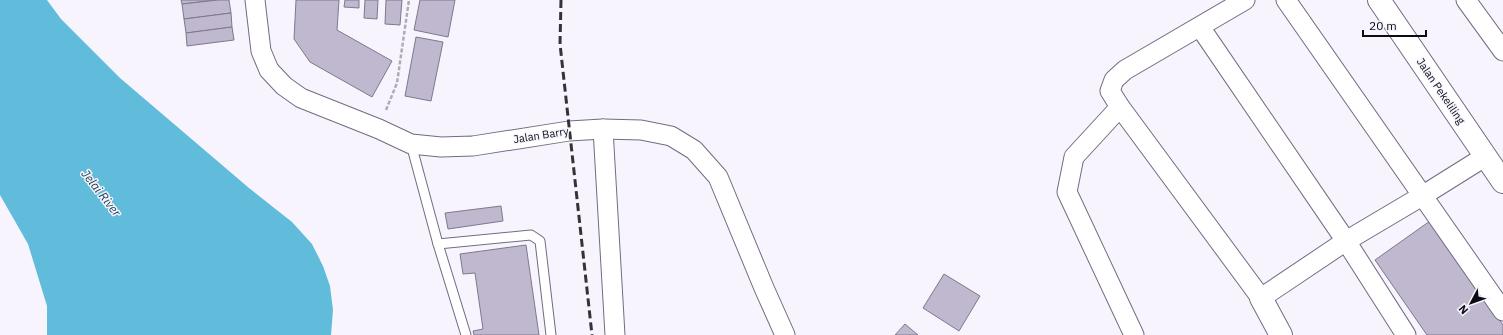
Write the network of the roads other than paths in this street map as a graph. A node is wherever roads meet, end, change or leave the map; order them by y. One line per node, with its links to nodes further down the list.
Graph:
1 (255, 0): 10 (street, Jalan Barry)
2 (1246, 0): 6 (street)
3 (1286, 0): 13 (street)
4 (1378, 0): 11 (street, Jalan Pekeliling)
5 (1466, 0): 7 (street)
6 (1200, 27): 8 (street); 14 (street)
7 (1503, 51)
8 (1120, 107): 16 (street); 22 (street)
9 (603, 129): 10 (street, Jalan Barry); 20 (street); 21 (street, Jalan Barry)
10 (411, 144): 15 (lane)
11 (1486, 156): 12 (street, Jalan Pekeliling); 13 (street)
12 (1503, 182)
13 (1422, 196): 14 (street); 17 (street)
14 (1346, 241): 16 (street); 24 (street)
15 (438, 244): 18 (lane); 19 (lane)
16 (1261, 298): 23 (street)
17 (1503, 311)
18 (466, 335)
19 (550, 335)
20 (614, 335)
21 (785, 335)
22 (1134, 335)
23 (1281, 335)
24 (1406, 335)

